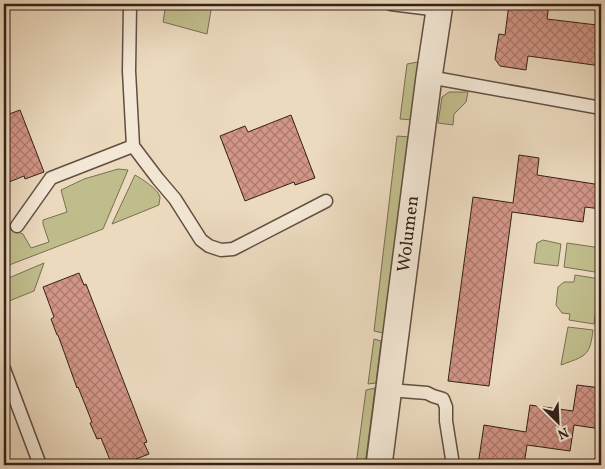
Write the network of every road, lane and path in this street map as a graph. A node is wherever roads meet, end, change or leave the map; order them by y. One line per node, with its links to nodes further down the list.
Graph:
1 (130, 4): 6 (lane)
2 (391, 4): 3 (lane)
3 (440, 7): 4 (street, Wolumen)
4 (429, 76): 5 (lane); 10 (street, Wolumen)
5 (601, 108)
6 (133, 146): 7 (lane); 8 (lane)
7 (326, 201)
8 (17, 226)
9 (4, 369): 11 (lane)
10 (389, 390): 12 (street, Wolumen); 13 (lane)
11 (40, 465)
12 (379, 465)
13 (453, 465)

